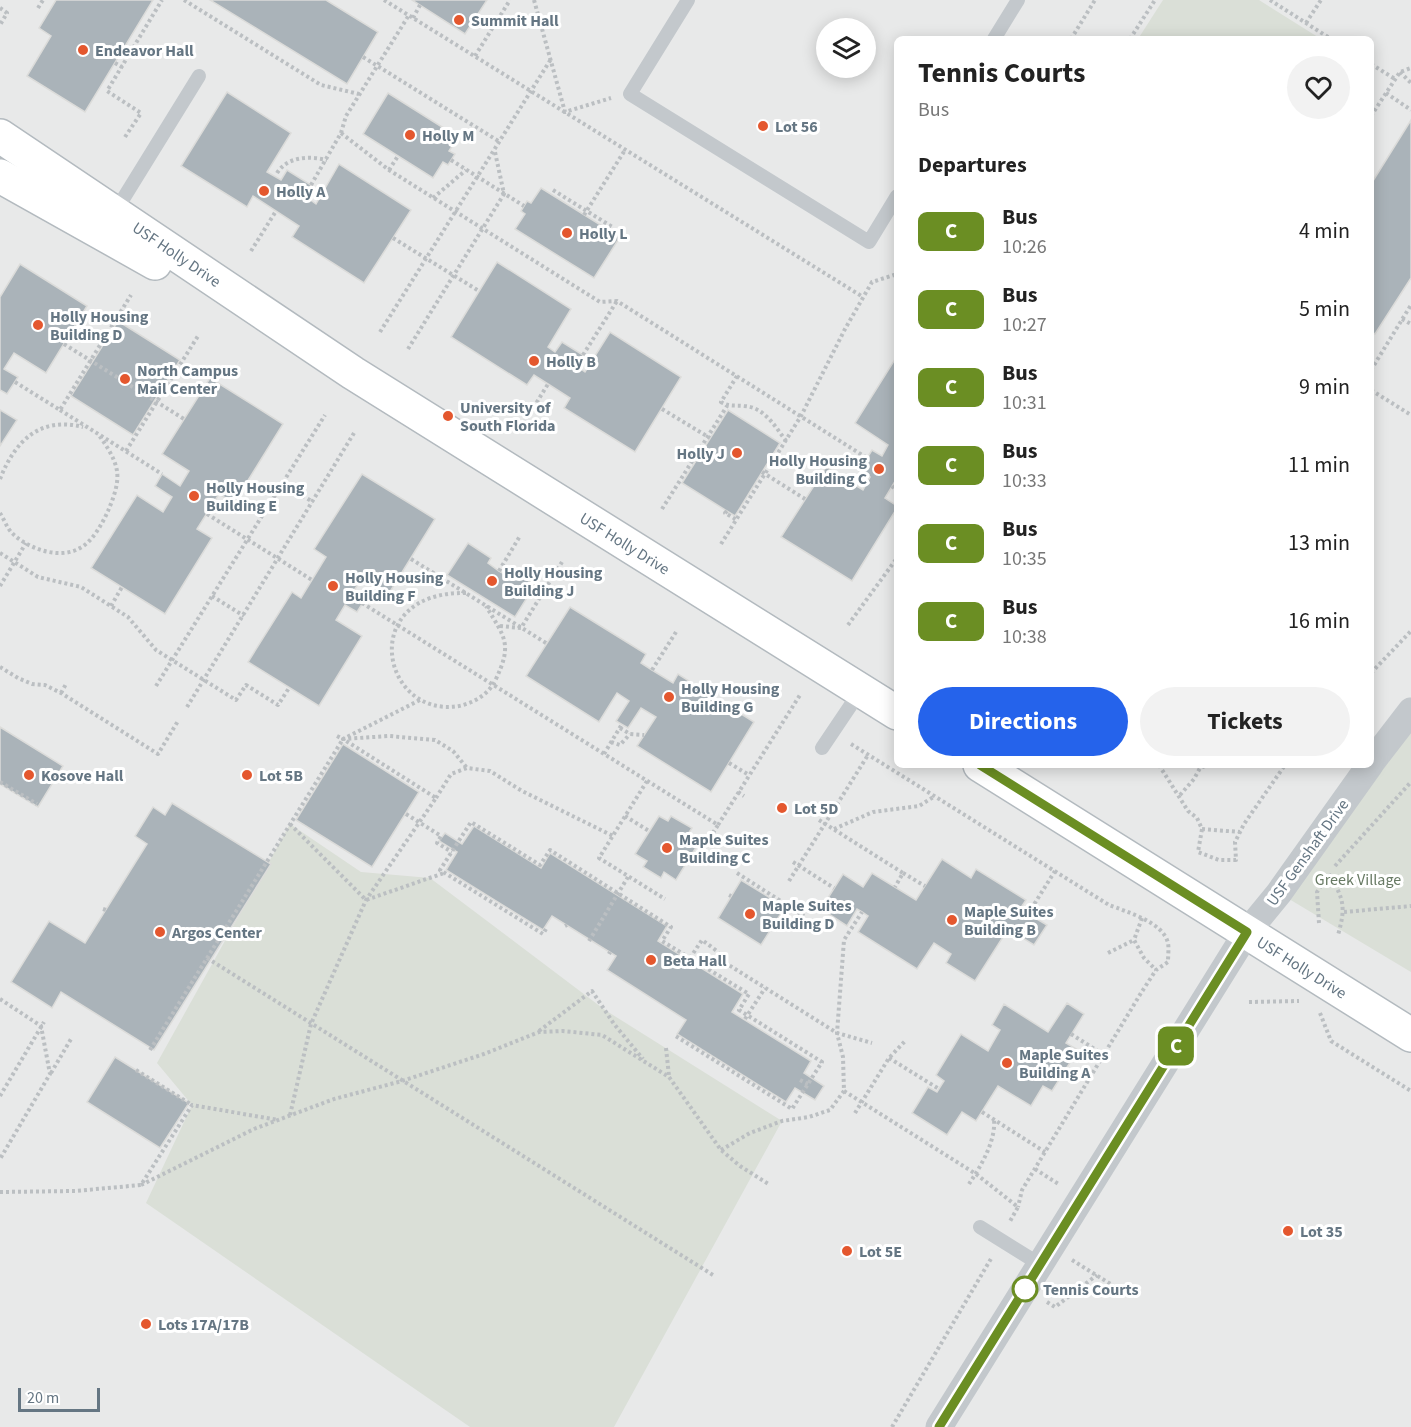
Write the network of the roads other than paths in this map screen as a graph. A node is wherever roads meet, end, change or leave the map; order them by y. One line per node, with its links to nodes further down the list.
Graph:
1 (687, 0): 7 (lane)
2 (1018, 0): 3 (lane)
3 (996, 36)
4 (199, 76): 8 (lane)
5 (0, 136): 8 (street, USF Holly Drive)
6 (0, 176): 9 (street, USF Holly Drive)
7 (894, 201)
8 (115, 212): 9 (street, USF Holly Drive)
9 (353, 374): 10 (street, USF Holly Drive)
10 (861, 690): 11 (street, USF Holly Drive); 13 (lane)
11 (894, 711)
12 (1411, 711): 14 (street, USF Genshaft Drive)
13 (822, 748)
14 (1374, 759)
15 (985, 768): 17 (street, USF Holly Drive)
16 (1367, 768): 17 (street, USF Genshaft Drive)
17 (1247, 932): 18 (street, USF Holly Drive); 20 (street, USF Genshaft Drive)
18 (1411, 1035)
19 (980, 1227): 20 (lane)
20 (1041, 1265): 21 (street, USF Genshaft Drive)
21 (939, 1427)

